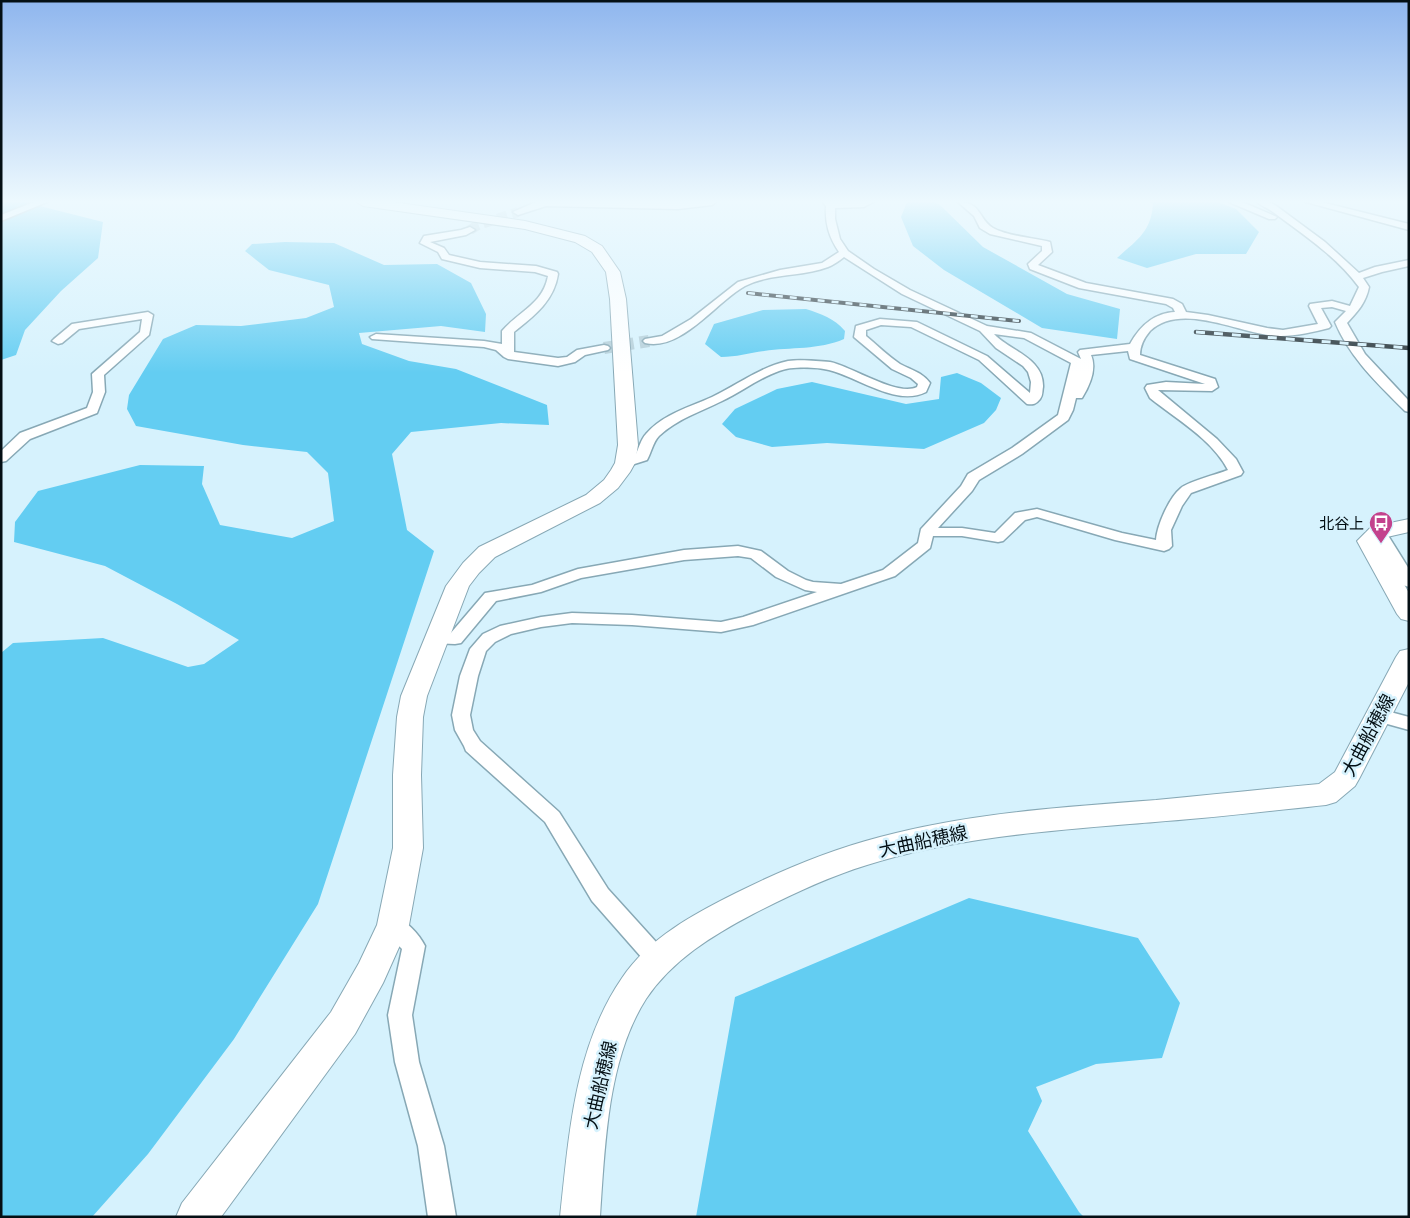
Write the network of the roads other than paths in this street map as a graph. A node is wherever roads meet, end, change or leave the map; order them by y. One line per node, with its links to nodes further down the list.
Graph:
1 (454, 259): 19 (street)
2 (604, 259): 23 (street)
3 (835, 259): 16 (street)
4 (852, 259): 13 (street)
5 (1039, 259): 11 (street)
6 (1340, 259): 8 (street)
7 (1409, 263): 8 (street)
8 (1357, 277): 10 (street)
9 (95, 310): 12 (street)
10 (1354, 310): 11 (street); 21 (street)
11 (1182, 315): 17 (street)
12 (76, 326): 15 (street); 22 (street)
13 (984, 329): 20 (street); 23 (street)
14 (376, 337): 19 (street)
15 (58, 341)
16 (649, 341)
17 (1133, 347): 20 (street); 25 (street)
18 (604, 348): 19 (street)
19 (508, 355)
20 (1070, 400): 25 (street)
21 (1409, 408)
22 (1, 458)
23 (625, 463): 30 (street)
24 (1409, 525): 26 (main road)
25 (926, 532): 27 (street)
26 (1379, 532): 28 (street); 29 (street)
27 (872, 580): 30 (street); 35 (street)
28 (1409, 582)
29 (1409, 614)
30 (436, 639): 34 (street)
31 (1409, 657): 32 (street, 大曲船穂線)
32 (1379, 715): 33 (street); 35 (street, 大曲船穂線)
33 (1409, 724)
34 (393, 925): 36 (street); 37 (street)
35 (658, 960): 38 (street, 大曲船穂線)
36 (196, 1217)
37 (442, 1217)
38 (580, 1217)

